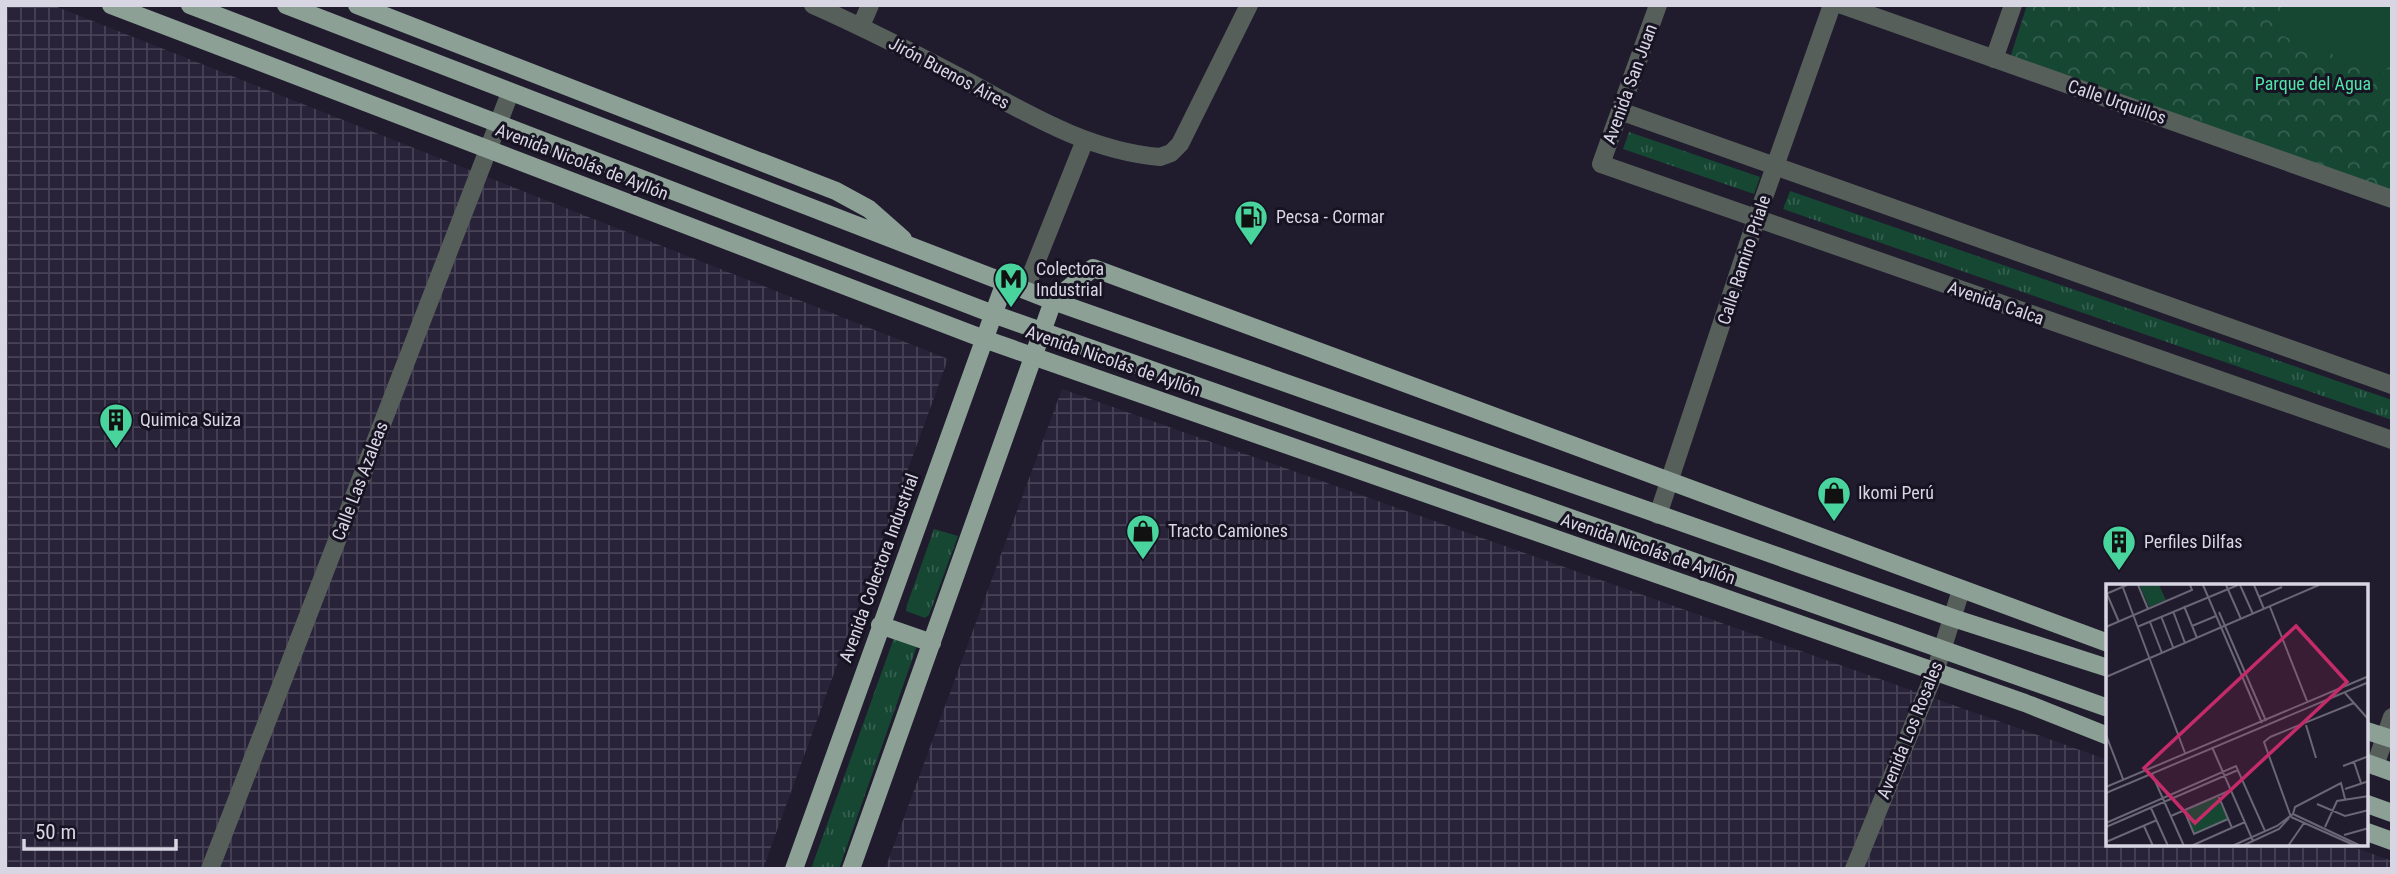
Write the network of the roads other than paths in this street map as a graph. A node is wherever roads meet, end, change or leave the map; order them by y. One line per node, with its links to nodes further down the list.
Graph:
1 (111, 5): 18 (main road, Avenida Nicolás de Ayllón)
2 (190, 5): 16 (main road, Avenida Nicolás de Ayllón)
3 (286, 5): 14 (main road, Avenida Nicolás de Ayllón)
4 (357, 5): 23 (main road)
5 (813, 5): 12 (street, Jirón Buenos Aires)
6 (870, 5): 12 (street)
7 (1249, 5): 17 (street, Jirón Buenos Aires)
8 (1832, 5): 20 (street, Calle Ramiro Priale)
9 (1842, 5): 13 (street, Calle Urquillos)
10 (2013, 5): 13 (street)
11 (1657, 6): 15 (street, Avenida San Juan)
12 (861, 26): 17 (street, Jirón Buenos Aires)
13 (1994, 59): 21 (street, Calle Urquillos)
14 (510, 93): 16 (street, Calle Las Azaleas); 23 (main road, Avenida Nicolás de Ayllón)
15 (1620, 111): 19 (street, Avenida San Juan); 20 (street)
16 (498, 125): 18 (street, Calle Las Azaleas); 27 (main road, Avenida Nicolás de Ayllón)
17 (1085, 140): 25 (street)
18 (489, 149): 29 (main road, Avenida Nicolás de Ayllón); 57 (street, Calle Las Azaleas)
19 (1601, 164): 22 (street, Avenida Calca)
20 (1775, 167): 22 (street, Calle Ramiro Priale); 32 (street)
21 (2392, 199)
22 (1756, 220): 34 (street, Avenida Calca); 35 (street, Calle Ramiro Priale)
23 (911, 246): 24 (main road, Avenida Nicolás de Ayllón)
24 (1005, 282): 25 (main road, Avenida Nicolás de Ayllón); 27 (main road, Avenida Colectora Industrial)
25 (1025, 290): 26 (main road, Avenida Nicolás de Ayllón)
26 (1053, 301): 28 (main road); 31 (main road, Avenida Nicolás de Ayllón); 35 (main road)
27 (993, 314): 28 (main road, Avenida Nicolás de Ayllón); 29 (main road, Avenida Colectora Industrial)
28 (1041, 331): 30 (main road); 33 (main road, Avenida Nicolás de Ayllón)
29 (984, 338): 30 (main road, Avenida Nicolás de Ayllón); 39 (main road, Avenida Colectora Industrial)
30 (1032, 356): 41 (main road); 44 (main road, Avenida Nicolás de Ayllón)
31 (1278, 380): 33 (main road); 36 (main road, Avenida Nicolás de Ayllón)
32 (2392, 385)
33 (1263, 409): 42 (main road, Avenida Nicolás de Ayllón)
34 (2392, 440)
35 (1671, 481): 36 (street, Calle Ramiro Priale); 37 (main road)
36 (1658, 515): 38 (main road, Avenida Nicolás de Ayllón)
37 (1961, 590): 38 (street, Avenida Los Rosales); 40 (main road)
38 (1953, 618): 42 (street, Avenida Los Rosales); 43 (main road, Avenida Nicolás de Ayllón)
39 (880, 625): 41 (main road); 58 (main road, Avenida Colectora Industrial)
40 (2106, 642)
41 (932, 643): 59 (main road)
42 (1943, 648): 44 (street, Avenida Los Rosales); 45 (main road, Avenida Nicolás de Ayllón)
43 (2104, 665)
44 (1935, 672): 46 (main road, Avenida Nicolás de Ayllón); 60 (street, Avenida Los Rosales)
45 (2090, 701): 46 (main road); 47 (main road, Avenida Nicolás de Ayllón)
46 (2025, 703): 50 (main road, Avenida Nicolás de Ayllón)
47 (2106, 707)
48 (2392, 717): 51 (street)
49 (2369, 732): 51 (main road)
50 (2106, 735)
51 (2388, 738): 52 (street)
52 (2378, 767)
53 (2369, 805): 54 (main road)
54 (2392, 813)
55 (2369, 833): 56 (main road)
56 (2392, 841)
57 (210, 869)
58 (794, 869)
59 (851, 869)
60 (1854, 869)

